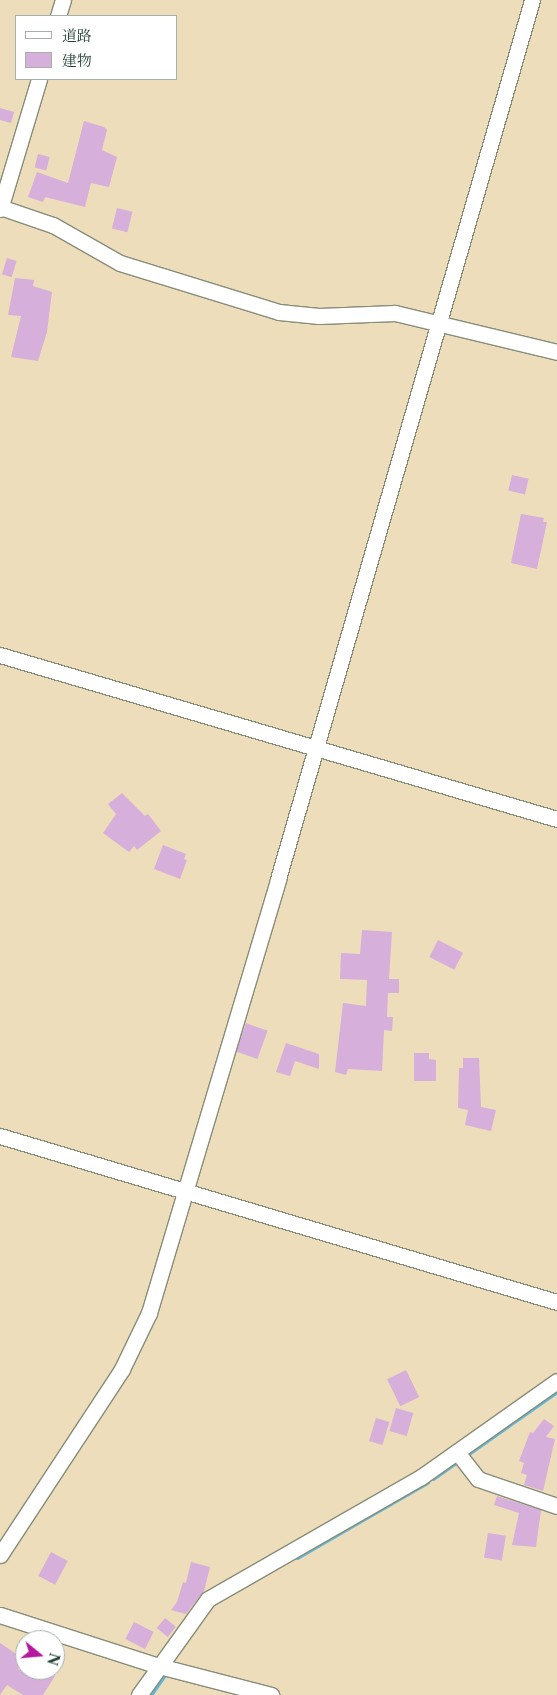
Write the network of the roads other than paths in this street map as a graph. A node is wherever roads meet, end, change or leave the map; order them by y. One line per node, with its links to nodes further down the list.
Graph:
1 (62, 0): 3 (street)
2 (532, 0): 6 (street)
3 (58, 15)
4 (39, 80): 5 (street)
5 (1, 208): 6 (street)
6 (440, 323): 7 (street); 9 (street)
7 (557, 352)
8 (0, 656): 9 (street)
9 (315, 748): 10 (street); 12 (street)
10 (557, 819)
11 (0, 1136): 12 (street)
12 (186, 1191): 13 (street); 17 (street)
13 (557, 1302)
14 (557, 1381): 15 (street)
15 (457, 1452): 16 (street); 19 (street)
16 (557, 1506)
17 (0, 1555)
18 (0, 1614): 19 (street)
19 (159, 1666): 20 (street); 21 (street)
20 (139, 1695)
21 (271, 1695)

